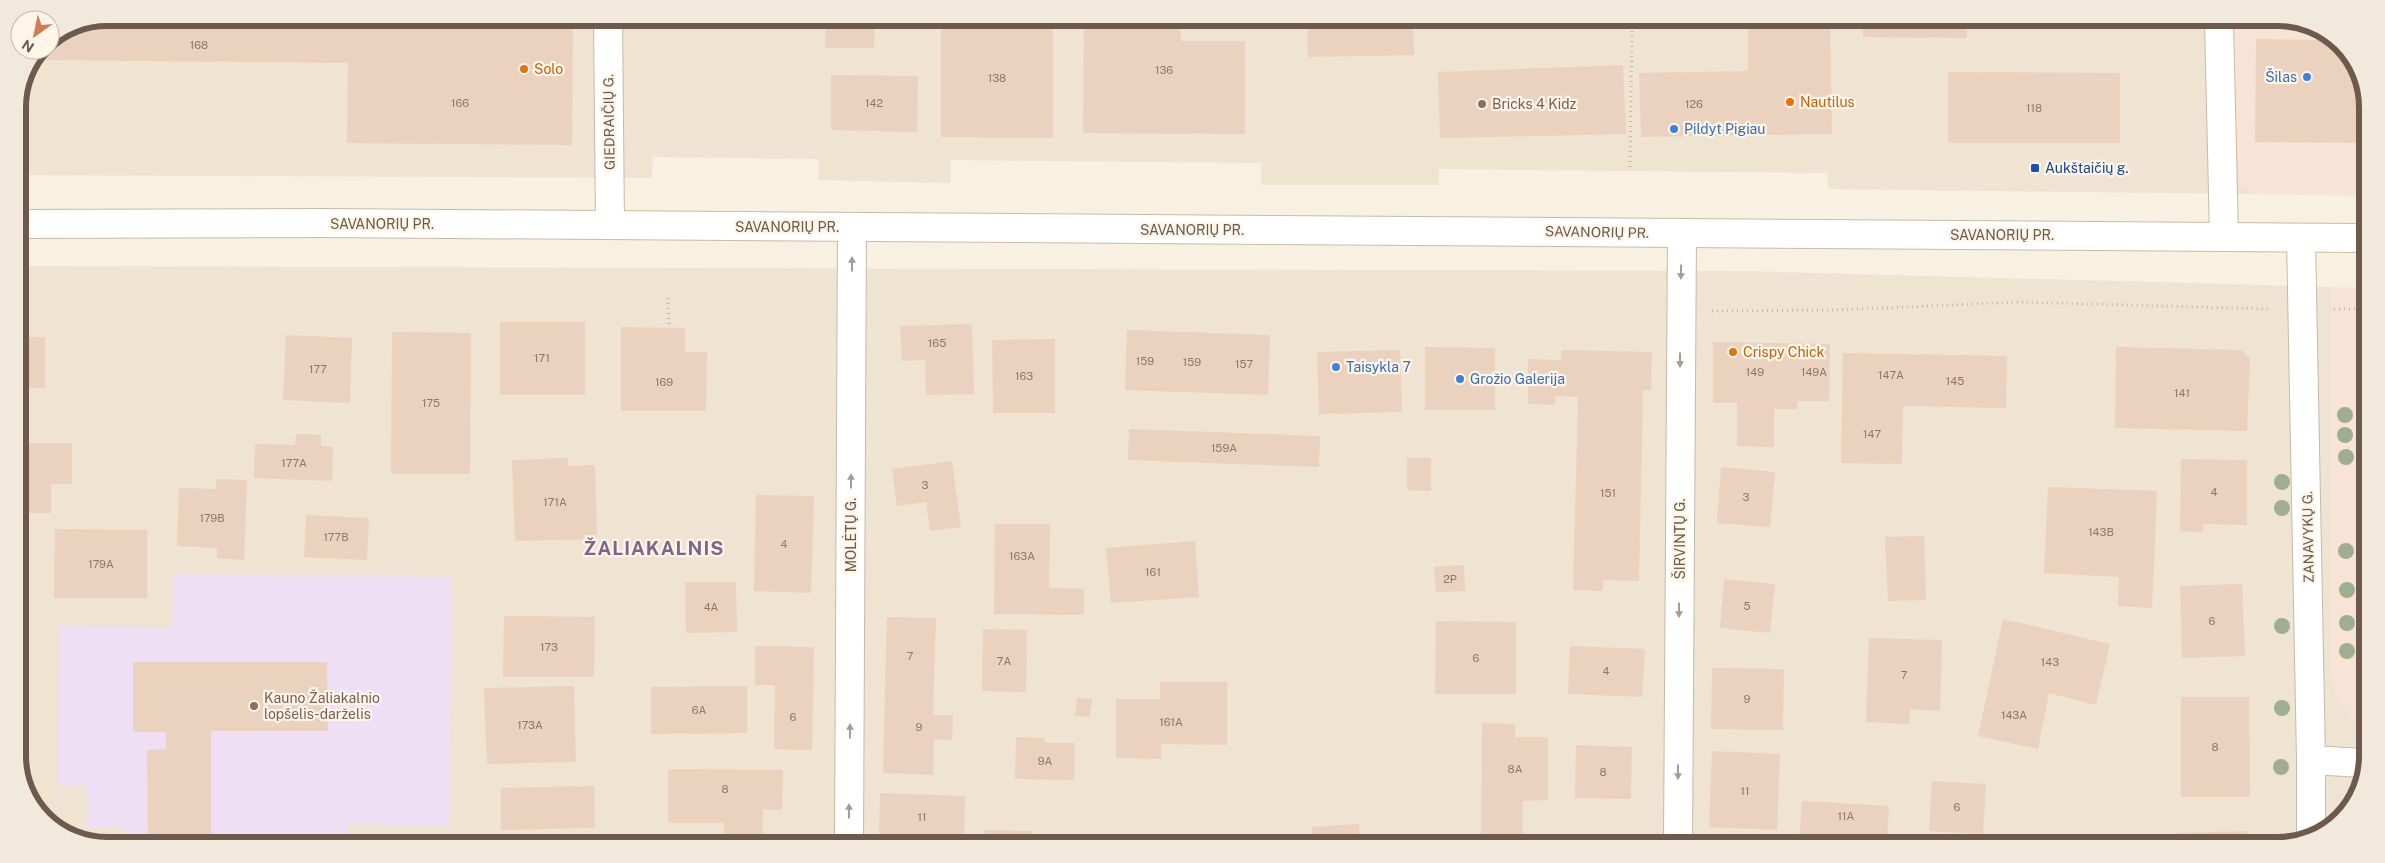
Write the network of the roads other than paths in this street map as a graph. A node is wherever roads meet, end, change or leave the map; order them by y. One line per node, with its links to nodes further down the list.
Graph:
1 (608, 26): 4 (main road, GIEDRAIČIŲ G.)
2 (2219, 26): 7 (main road)
3 (26, 224): 4 (main road, SAVANORIŲ PR.)
4 (610, 225): 5 (main road, SAVANORIŲ PR.)
5 (852, 227): 6 (main road, SAVANORIŲ PR.); 13 (main road, MOLĖTŲ G., one-way to 5)
6 (1682, 233): 7 (main road, SAVANORIŲ PR.); 14 (main road, ŠIRVINTŲ G., one-way to 14)
7 (2224, 237): 8 (main road, SAVANORIŲ PR.)
8 (2301, 238): 9 (main road, SAVANORIŲ PR.); 10 (main road, ZANAVYKŲ G.)
9 (2359, 238)
10 (2311, 760): 11 (main road); 12 (main road, ZANAVYKŲ G.)
11 (2358, 763)
12 (2311, 829)
13 (849, 837)
14 (1678, 837)

